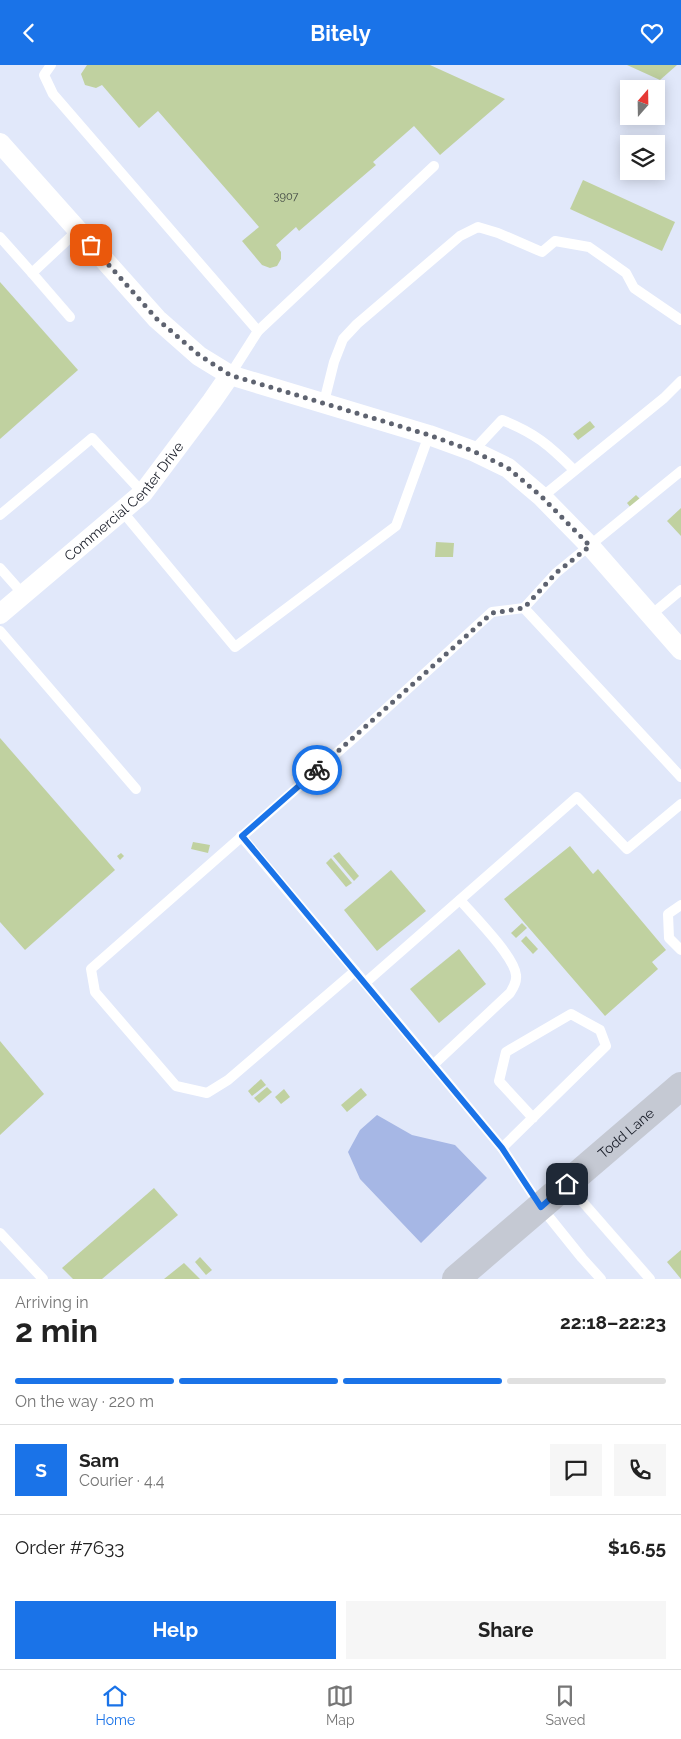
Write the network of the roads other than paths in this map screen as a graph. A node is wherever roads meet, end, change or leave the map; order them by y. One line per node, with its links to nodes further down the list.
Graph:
1 (51, 65): 9 (lane)
2 (0, 143): 4 (street)
3 (434, 166): 9 (lane)
4 (77, 231): 6 (lane); 10 (street)
5 (0, 237): 6 (lane)
6 (32, 273): 7 (lane)
7 (70, 317)
8 (681, 320): 12 (lane)
9 (258, 331): 10 (lane)
10 (230, 375): 12 (street); 17 (street, Commercial Center Drive)
11 (681, 381): 15 (lane)
12 (324, 402): 13 (street)
13 (429, 435): 14 (street); 19 (lane)
14 (473, 451): 15 (lane); 18 (street)
15 (574, 470): 18 (lane)
16 (681, 471): 21 (lane)
17 (143, 493): 19 (street, Commercial Center Drive); 20 (lane)
18 (542, 497): 21 (street)
19 (122, 511): 24 (street, Commercial Center Drive)
20 (0, 515)
21 (590, 546): 25 (lane); 27 (street)
22 (0, 568): 24 (lane)
23 (681, 590): 27 (lane)
24 (23, 594): 26 (street, Commercial Center Drive)
25 (524, 608): 30 (lane); 33 (lane)
26 (0, 614)
27 (650, 615): 29 (street)
28 (0, 631): 31 (lane)
29 (681, 650)
30 (681, 777)
31 (136, 789)
32 (681, 804): 34 (lane)
33 (242, 836): 37 (lane); 37 (lane)
34 (460, 900): 38 (lane); 39 (lane)
35 (681, 905): 36 (lane)
36 (681, 950)
37 (355, 971): 38 (lane)
38 (365, 983): 39 (lane)
39 (433, 1065): 42 (lane)
40 (681, 1086): 43 (street, Todd Lane)
41 (533, 1118): 41 (lane); 42 (lane)
42 (502, 1148): 44 (lane)
43 (567, 1184): 44 (street, Todd Lane); 49 (lane)
44 (541, 1207): 47 (street, Todd Lane); 48 (lane)
45 (0, 1233): 46 (lane)
46 (43, 1279)
47 (456, 1279)
48 (601, 1279)
49 (650, 1279)

